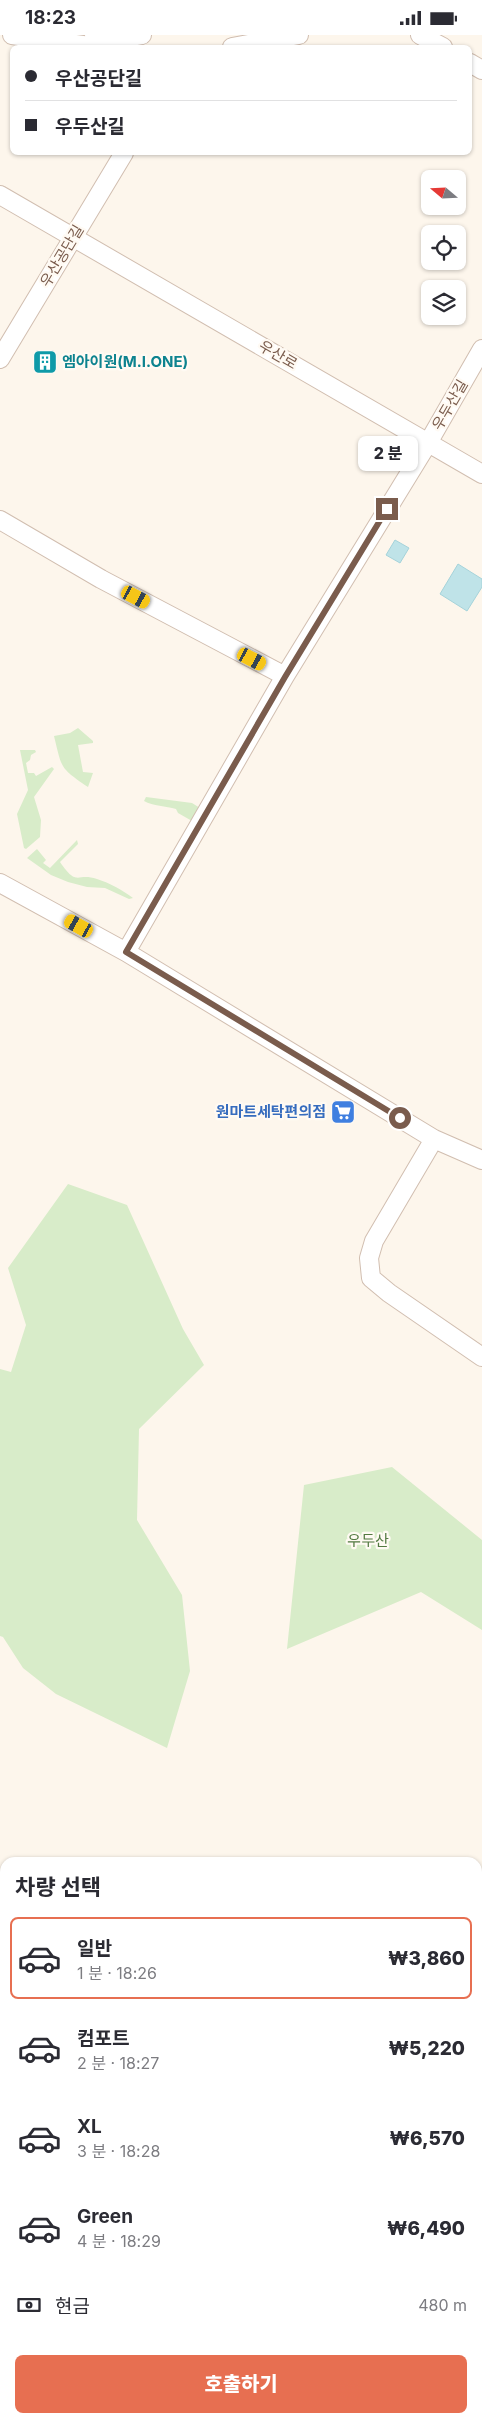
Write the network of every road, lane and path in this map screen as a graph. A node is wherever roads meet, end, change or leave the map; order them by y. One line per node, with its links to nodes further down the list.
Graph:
1 (12, 35): 7 (street)
2 (94, 35): 3 (street)
3 (143, 35)
4 (298, 35): 6 (street)
5 (424, 36): 8 (street)
6 (238, 43)
7 (83, 45)
8 (440, 45)
9 (123, 155): 11 (street, 우산공단길)
10 (0, 195): 11 (street, 우산로)
11 (74, 237): 13 (street, 우산공단길); 14 (street, 우산로)
12 (482, 349): 14 (street, 우두산길)
13 (0, 359)
14 (428, 443): 15 (street, 우산로); 17 (street, 우두산길)
15 (482, 474)
16 (0, 520): 17 (street)
17 (285, 677): 19 (street, 우두산길)
18 (0, 883): 19 (street)
19 (126, 952): 20 (street)
20 (434, 1139): 21 (street); 22 (street)
21 (482, 1160)
22 (482, 1357)

